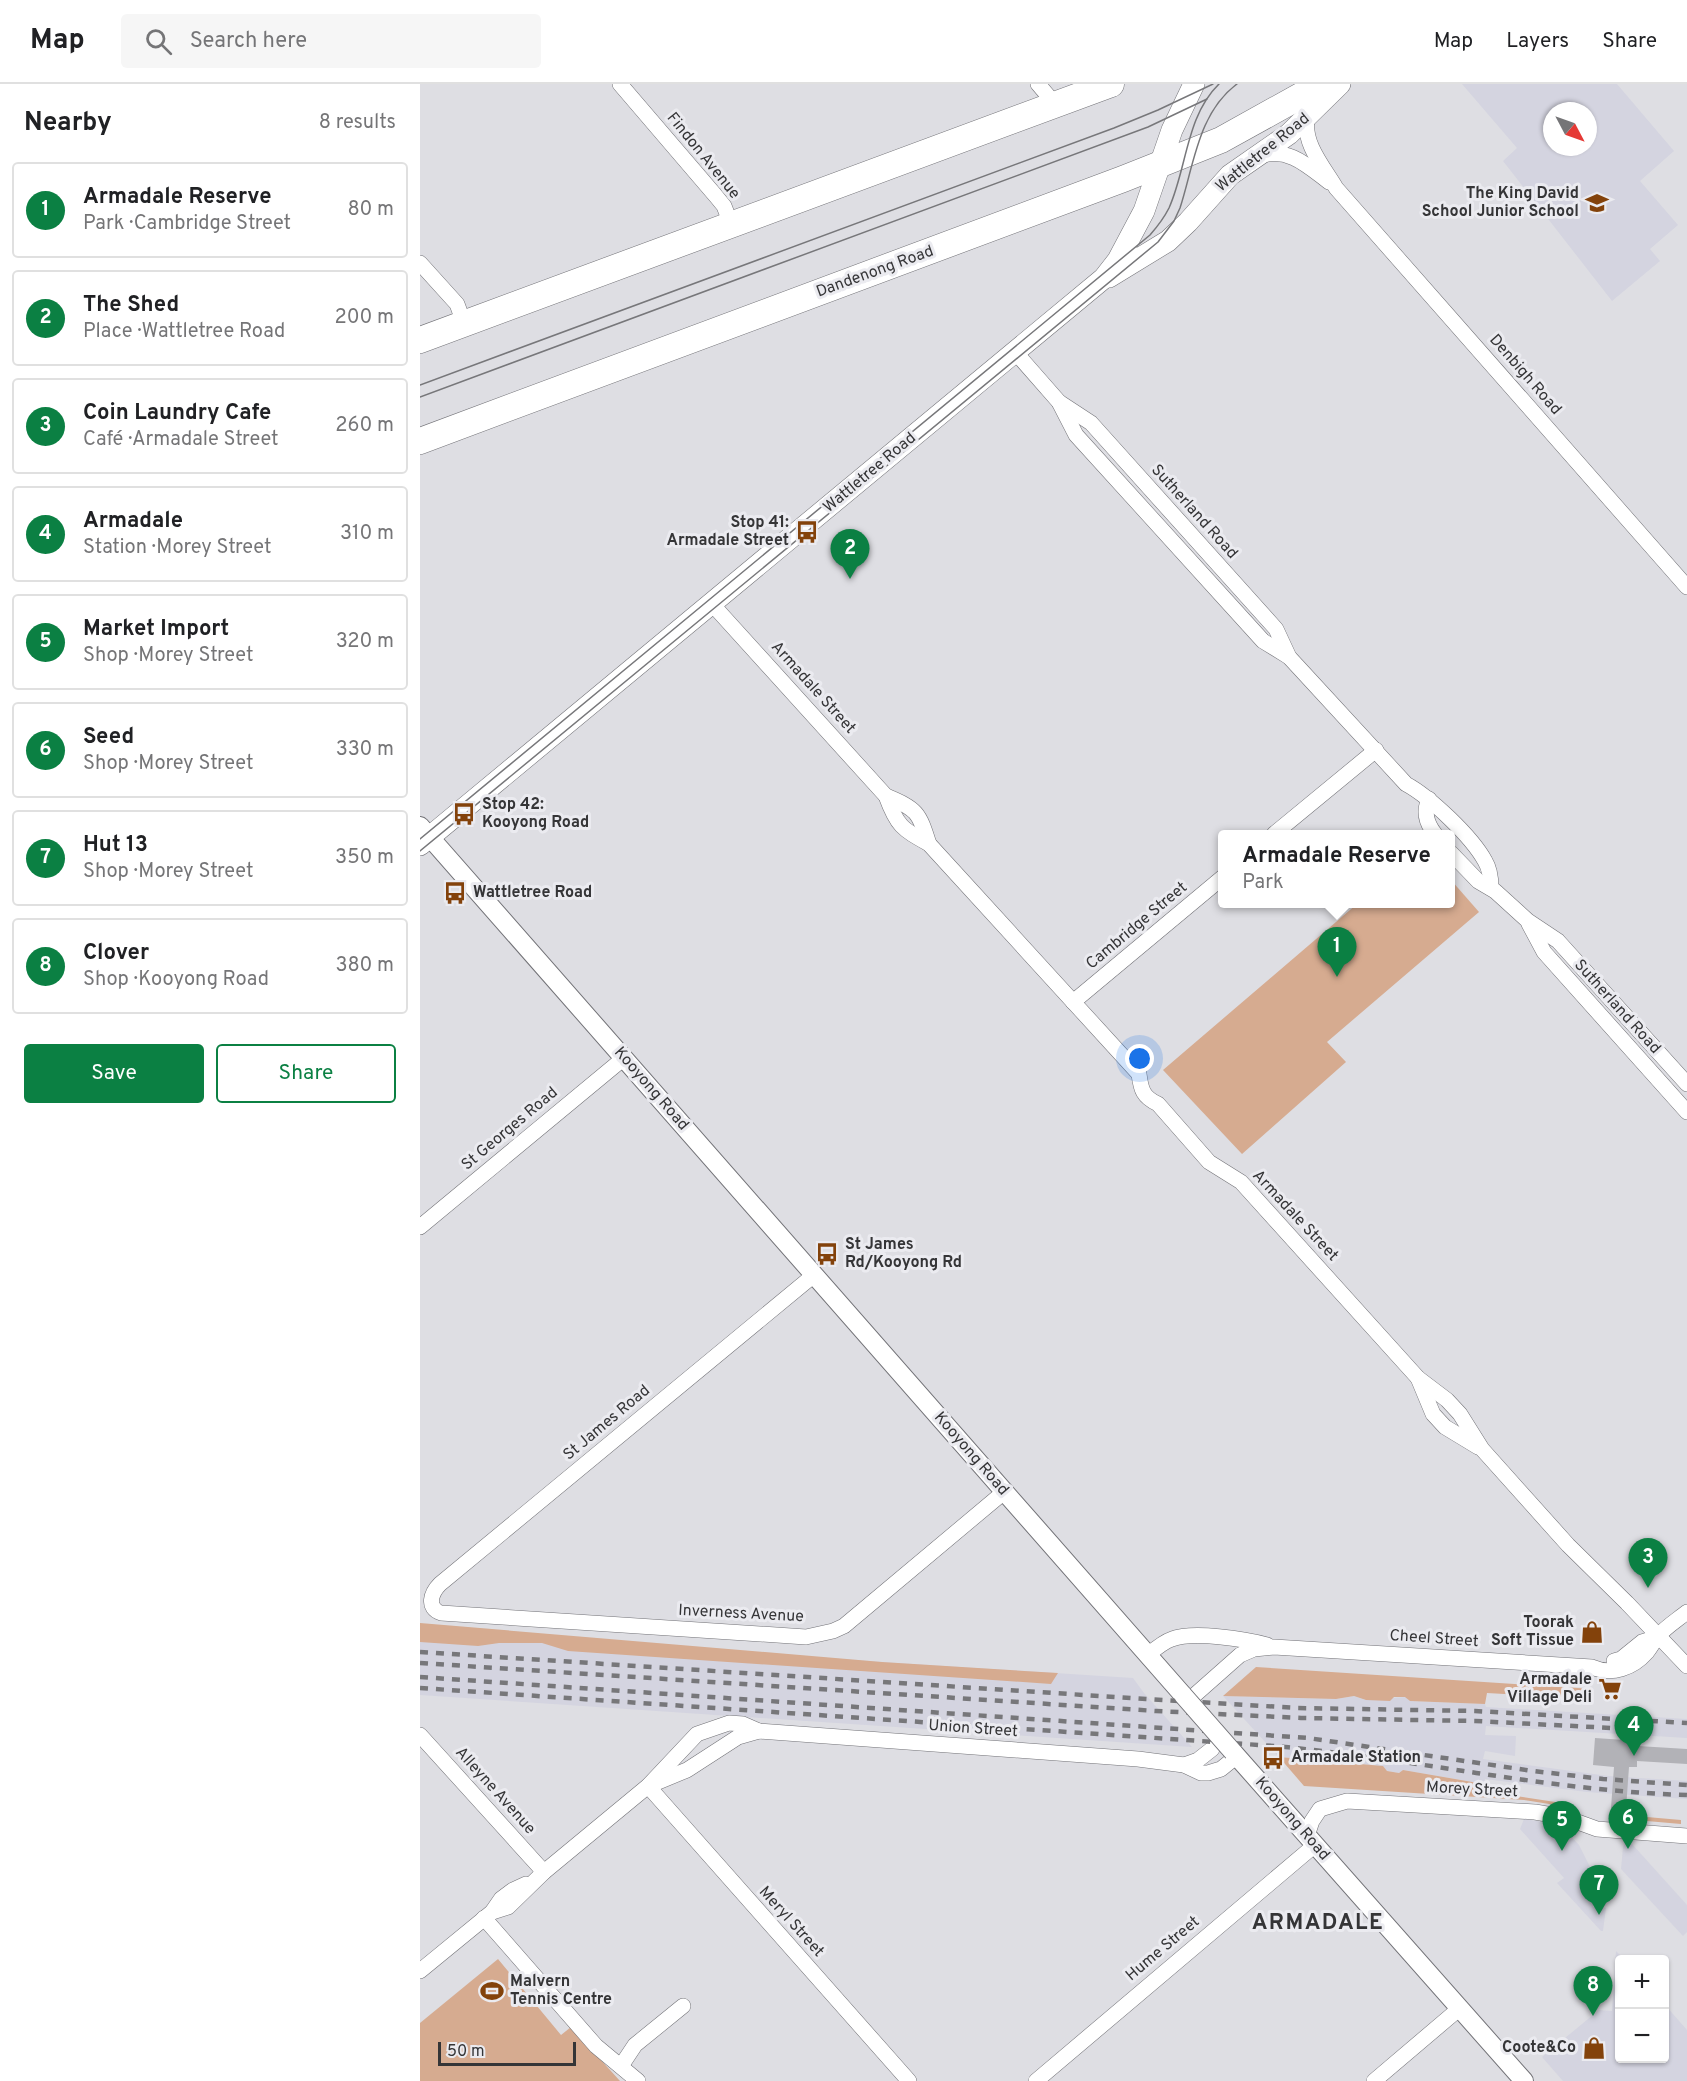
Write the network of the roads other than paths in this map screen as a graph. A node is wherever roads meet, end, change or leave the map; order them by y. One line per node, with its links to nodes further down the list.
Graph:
1 (620, 84): 12 (street, Findon Avenue)
2 (1038, 84): 7 (street)
3 (1111, 84): 7 (highway)
4 (1194, 84): 10 (main road, Wattletree Road)
5 (1322, 84): 10 (highway, Dandenong Road)
6 (1340, 84): 8 (main road, Wattletree Road)
7 (1055, 104): 12 (highway)
8 (1307, 118): 9 (main road, Wattletree Road); 11 (street, Denbigh Road)
9 (1248, 162): 11 (street, Denbigh Road); 14 (main road, Wattletree Road)
10 (1160, 164): 14 (main road, Wattletree Road); 18 (highway, Dandenong Road)
11 (1336, 188): 19 (street, Denbigh Road)
12 (732, 224): 15 (highway)
13 (420, 263): 15 (street)
14 (1099, 284): 17 (main road, Wattletree Road)
15 (464, 323): 16 (highway)
16 (420, 340)
17 (1016, 353): 20 (main road, Wattletree Road); 21 (street, Sutherland Road)
18 (420, 441)
19 (1687, 587)
20 (712, 604): 25 (main road, Wattletree Road); 30 (street, Armadale Street)
21 (1376, 750): 22 (street, Sutherland Road); 23 (street)
22 (1429, 799): 24 (street); 28 (street, Sutherland Road)
23 (1279, 830)
24 (1433, 830)
25 (423, 836): 31 (street, Kooyong Road)
26 (1455, 858): 28 (street, Sutherland Road)
27 (1218, 881): 30 (street, Cambridge Street)
28 (1491, 888): 29 (street, Sutherland Road)
29 (1528, 921): 32 (street, Sutherland Road); 33 (street, Sutherland Road)
30 (1073, 1002): 39 (street, Armadale Street)
31 (624, 1058): 34 (street, St Georges Road); 35 (street, Kooyong Road)
32 (1687, 1084)
33 (1687, 1112)
34 (420, 1227)
35 (814, 1275): 36 (street, Kooyong Road); 37 (street, St James Road)
36 (1004, 1492): 37 (street, Inverness Avenue); 41 (street, Kooyong Road)
37 (431, 1604)
38 (1687, 1612): 39 (street, Cheel Street)
39 (1658, 1637): 40 (street, Cheel Street); 42 (street)
40 (1274, 1647): 41 (street, Cheel Street); 43 (street, Cheel Street)
41 (1148, 1655): 43 (street, Kooyong Road)
42 (1687, 1666)
43 (1188, 1697): 47 (street, Kooyong Road, bridge)
44 (759, 1731): 48 (street, Union Street); 49 (street, Union Street); 49 (street, Union Street)
45 (420, 1735): 52 (street, Alleyne Avenue)
46 (1212, 1749): 48 (street)
47 (1235, 1754): 48 (street, Union Street); 51 (street, Kooyong Road)
48 (1184, 1765)
49 (648, 1786): 52 (street, Union Street); 59 (street, Meryl Street)
50 (1687, 1836): 51 (street, Morey Street)
51 (1311, 1841): 56 (street, Kooyong Road); 60 (street, Hume Street)
52 (539, 1876): 53 (street, Union Street)
53 (488, 1915): 54 (street, Union Street); 57 (street)
54 (420, 1971)
55 (683, 2006): 57 (street)
56 (1460, 2008): 61 (street); 62 (street, Kooyong Road)
57 (621, 2066): 58 (street)
58 (638, 2081)
59 (909, 2081)
60 (1036, 2081)
61 (1374, 2081)
62 (1524, 2081)

